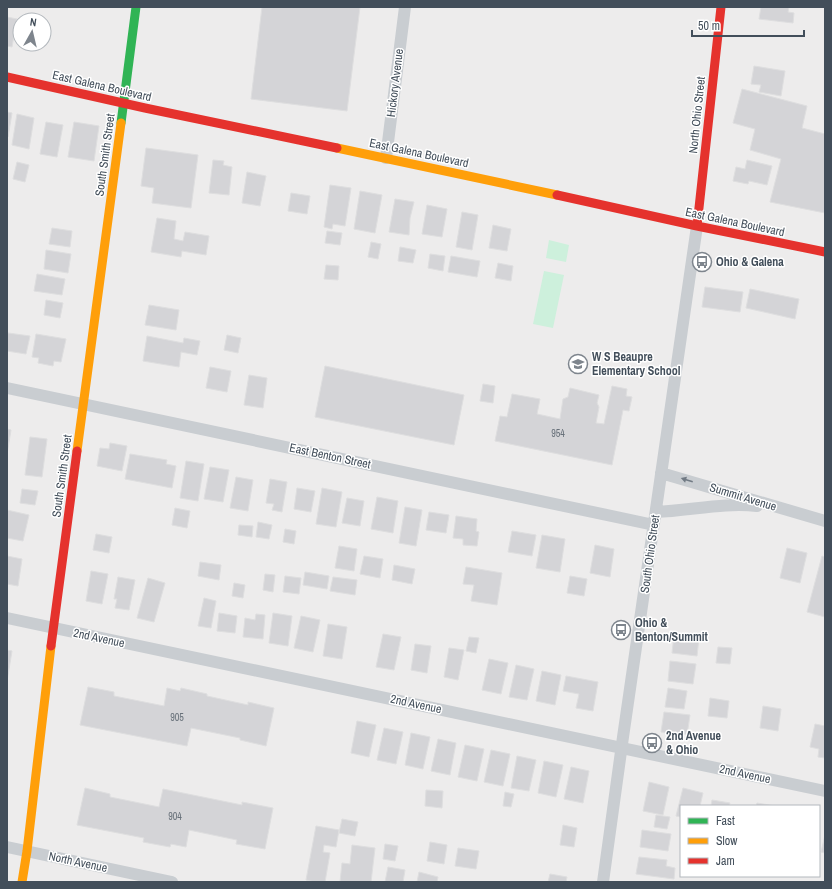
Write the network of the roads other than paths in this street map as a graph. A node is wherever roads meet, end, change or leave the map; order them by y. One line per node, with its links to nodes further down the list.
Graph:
1 (136, 7): 5 (main road, South Smith Street)
2 (405, 7): 6 (street, Hickory Avenue)
3 (721, 7): 7 (main road, North Ohio Street)
4 (7, 77): 5 (main road, East Galena Boulevard)
5 (124, 104): 6 (main road, East Galena Boulevard); 10 (main road, South Smith Street)
6 (386, 158): 7 (main road, East Galena Boulevard)
7 (697, 226): 8 (main road, East Galena Boulevard); 11 (street, South Ohio Street)
8 (825, 252)
9 (7, 388): 10 (street, East Benton Street)
10 (83, 404): 15 (street, East Benton Street); 17 (main road, South Smith Street)
11 (661, 473): 12 (street, South Ohio Street); 13 (street, Summit Avenue, one-way to 11)
12 (656, 512): 13 (street); 15 (street, South Ohio Street)
13 (792, 512): 14 (street, Summit Avenue)
14 (825, 521)
15 (654, 524): 18 (street, South Ohio Street)
16 (7, 618): 17 (street, 2nd Avenue)
17 (53, 628): 18 (street, 2nd Avenue); 21 (main road, South Smith Street)
18 (622, 748): 19 (street, 2nd Avenue); 24 (street, South Ohio Street)
19 (825, 791)
20 (7, 847): 21 (street, North Avenue)
21 (27, 851): 22 (main road, South Smith Street); 23 (street, North Avenue)
22 (22, 882)
23 (172, 882)
24 (603, 882)

